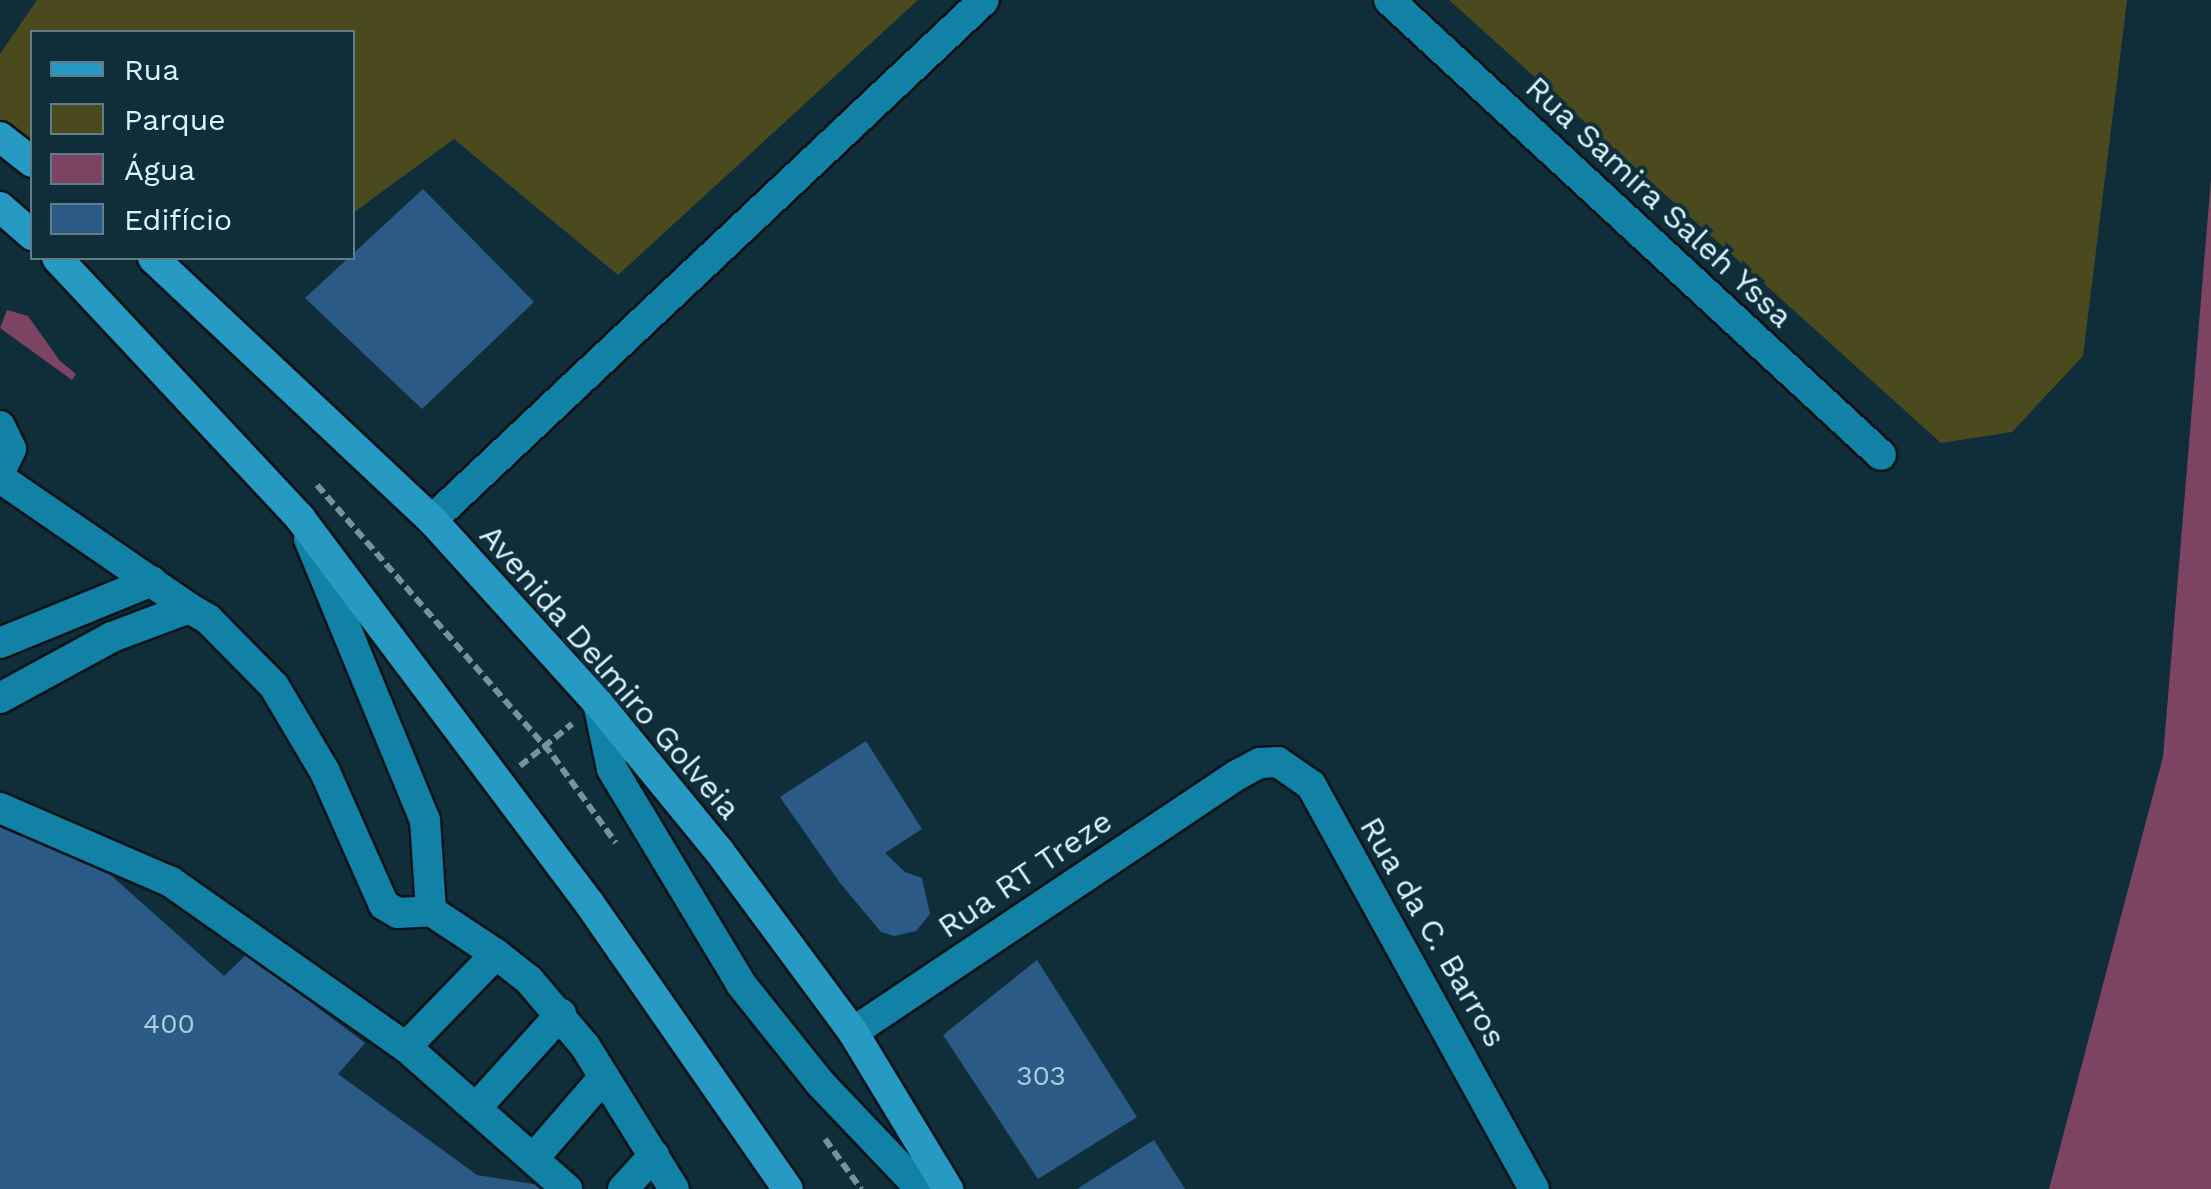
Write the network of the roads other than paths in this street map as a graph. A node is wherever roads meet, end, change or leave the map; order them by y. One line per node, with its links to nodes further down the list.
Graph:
1 (984, 0): 13 (street)
2 (1389, 0): 10 (street, Rua Samira Saleh Yssa)
3 (0, 137): 4 (main road)
4 (30, 160)
5 (0, 207): 6 (main road)
6 (30, 233)
7 (59, 260): 12 (main road)
8 (155, 260): 13 (main road, Avenida Delmiro Golveia)
9 (0, 426): 11 (street)
10 (1881, 455)
11 (0, 475): 14 (street)
12 (300, 518): 21 (street); 33 (main road)
13 (432, 520): 18 (main road, Avenida Delmiro Golveia)
14 (152, 581): 15 (street); 16 (street)
15 (189, 608): 17 (street); 21 (street)
16 (0, 643)
17 (0, 698)
18 (598, 703): 24 (main road, Avenida Delmiro Golveia); 34 (street)
19 (1236, 775): 24 (street, Rua RT Treze); 36 (street, Rua da C. Barros)
20 (0, 808): 25 (street)
21 (431, 911): 22 (street)
22 (496, 954): 23 (street); 25 (street)
23 (561, 1014): 26 (street); 27 (street)
24 (853, 1032): 35 (main road, Avenida Delmiro Golveia)
25 (406, 1047): 27 (street)
26 (604, 1077): 28 (street); 29 (street)
27 (476, 1108): 29 (street)
28 (654, 1155): 31 (street); 32 (street)
29 (534, 1158): 30 (street)
30 (567, 1189)
31 (623, 1189)
32 (674, 1189)
33 (788, 1189)
34 (921, 1189)
35 (948, 1189)
36 (1534, 1189)

